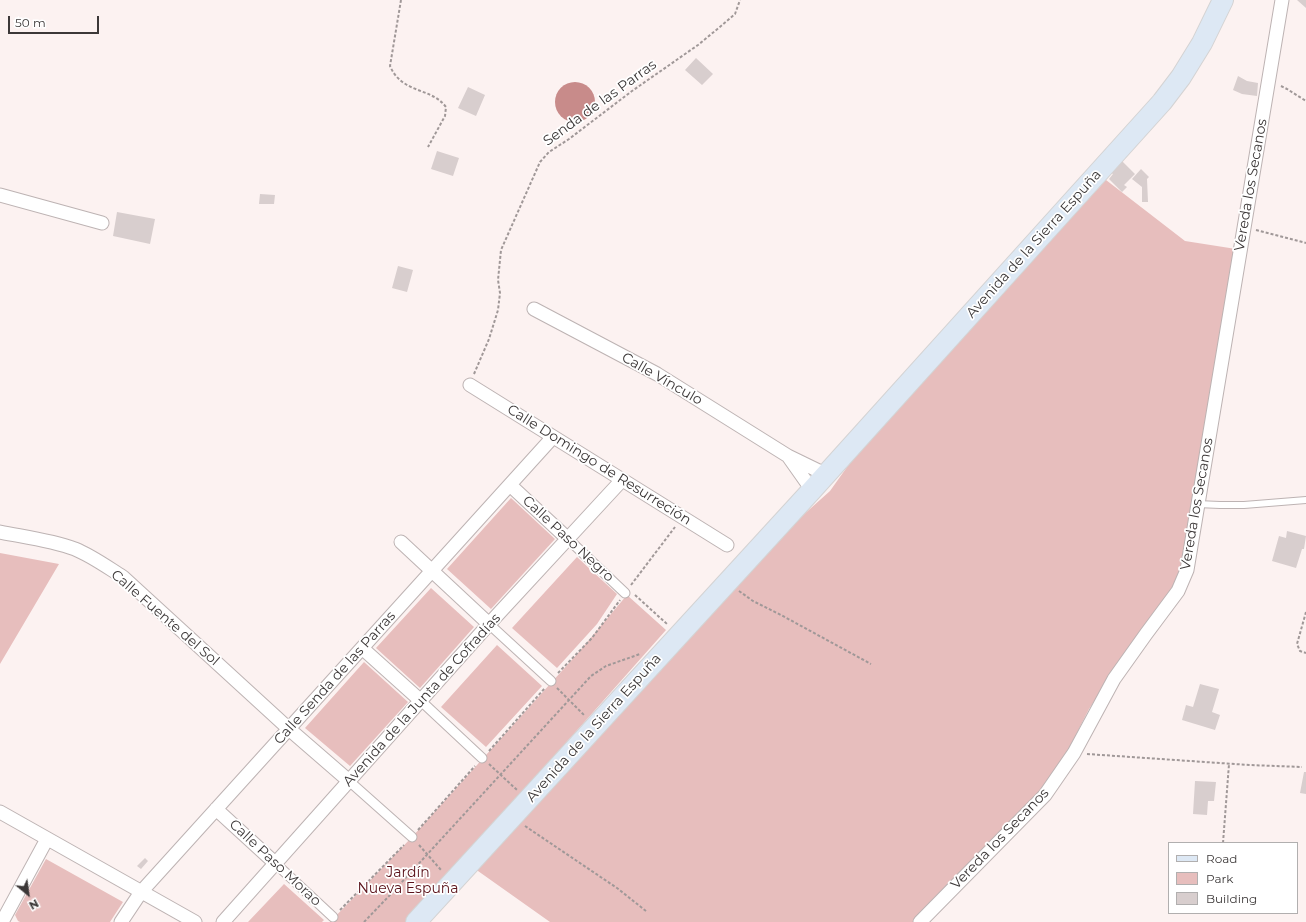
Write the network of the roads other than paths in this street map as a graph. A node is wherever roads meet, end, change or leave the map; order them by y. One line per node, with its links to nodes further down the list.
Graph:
1 (1223, 0): 9 (main road, Avenida de la Sierra Espuña)
2 (1282, 0): 14 (street, Vereda los Secanos)
3 (0, 195): 4 (street)
4 (102, 223)
5 (534, 309): 8 (street, Calle Vínculo)
6 (470, 385): 7 (street, Calle Domingo de Resurreción)
7 (553, 437): 10 (street, Calle Domingo de Resurreción); 11 (street, Calle Senda de las Parras)
8 (788, 456): 9 (street, Calle Vínculo); 12 (street, Calle Vínculo)
9 (825, 474): 12 (main road, Avenida de la Sierra Espuña); 16 (main road, Avenida de la Sierra Espuña)
10 (622, 480): 17 (street, Avenida de la Junta de Cofradías); 19 (street, Calle Domingo de Resurreción)
11 (510, 484): 17 (street, Calle Paso Negro); 20 (street, Calle Senda de las Parras)
12 (812, 490): 16 (main road, Avenida de la Sierra Espuña)
13 (1306, 500): 14 (lane)
14 (1197, 504): 41 (street, Vereda los Secanos)
15 (0, 532): 26 (street, Calle Fuente del Sol)
16 (771, 535): 40 (main road, Avenida de la Sierra Espuña)
17 (568, 539): 21 (street, Calle Paso Negro); 22 (street, Avenida de la Junta de Cofradías)
18 (401, 542): 20 (street)
19 (727, 545)
20 (432, 572): 22 (street); 23 (street, Calle Senda de las Parras)
21 (627, 591)
22 (489, 624): 24 (street); 25 (street, Avenida de la Junta de Cofradías)
23 (362, 648): 25 (street); 26 (street, Calle Senda de las Parras)
24 (551, 681)
25 (421, 701): 27 (street); 28 (street, Avenida de la Junta de Cofradías)
26 (289, 729): 28 (street, Calle Fuente del Sol); 29 (street, Calle Senda de las Parras)
27 (482, 758)
28 (349, 781): 31 (street); 33 (street, Avenida de la Junta de Cofradías)
29 (216, 809): 33 (street, Calle Paso Morao); 34 (street, Calle Senda de las Parras)
30 (0, 812): 32 (street)
31 (412, 837)
32 (47, 839): 34 (street); 36 (street)
33 (275, 864): 35 (street, Calle Paso Morao); 39 (street, Avenida de la Junta de Cofradías)
34 (141, 892): 37 (street, Calle Senda de las Parras); 38 (street)
35 (333, 917)
36 (2, 921)
37 (121, 922)
38 (195, 922)
39 (223, 922)
40 (416, 922)
41 (920, 922)

